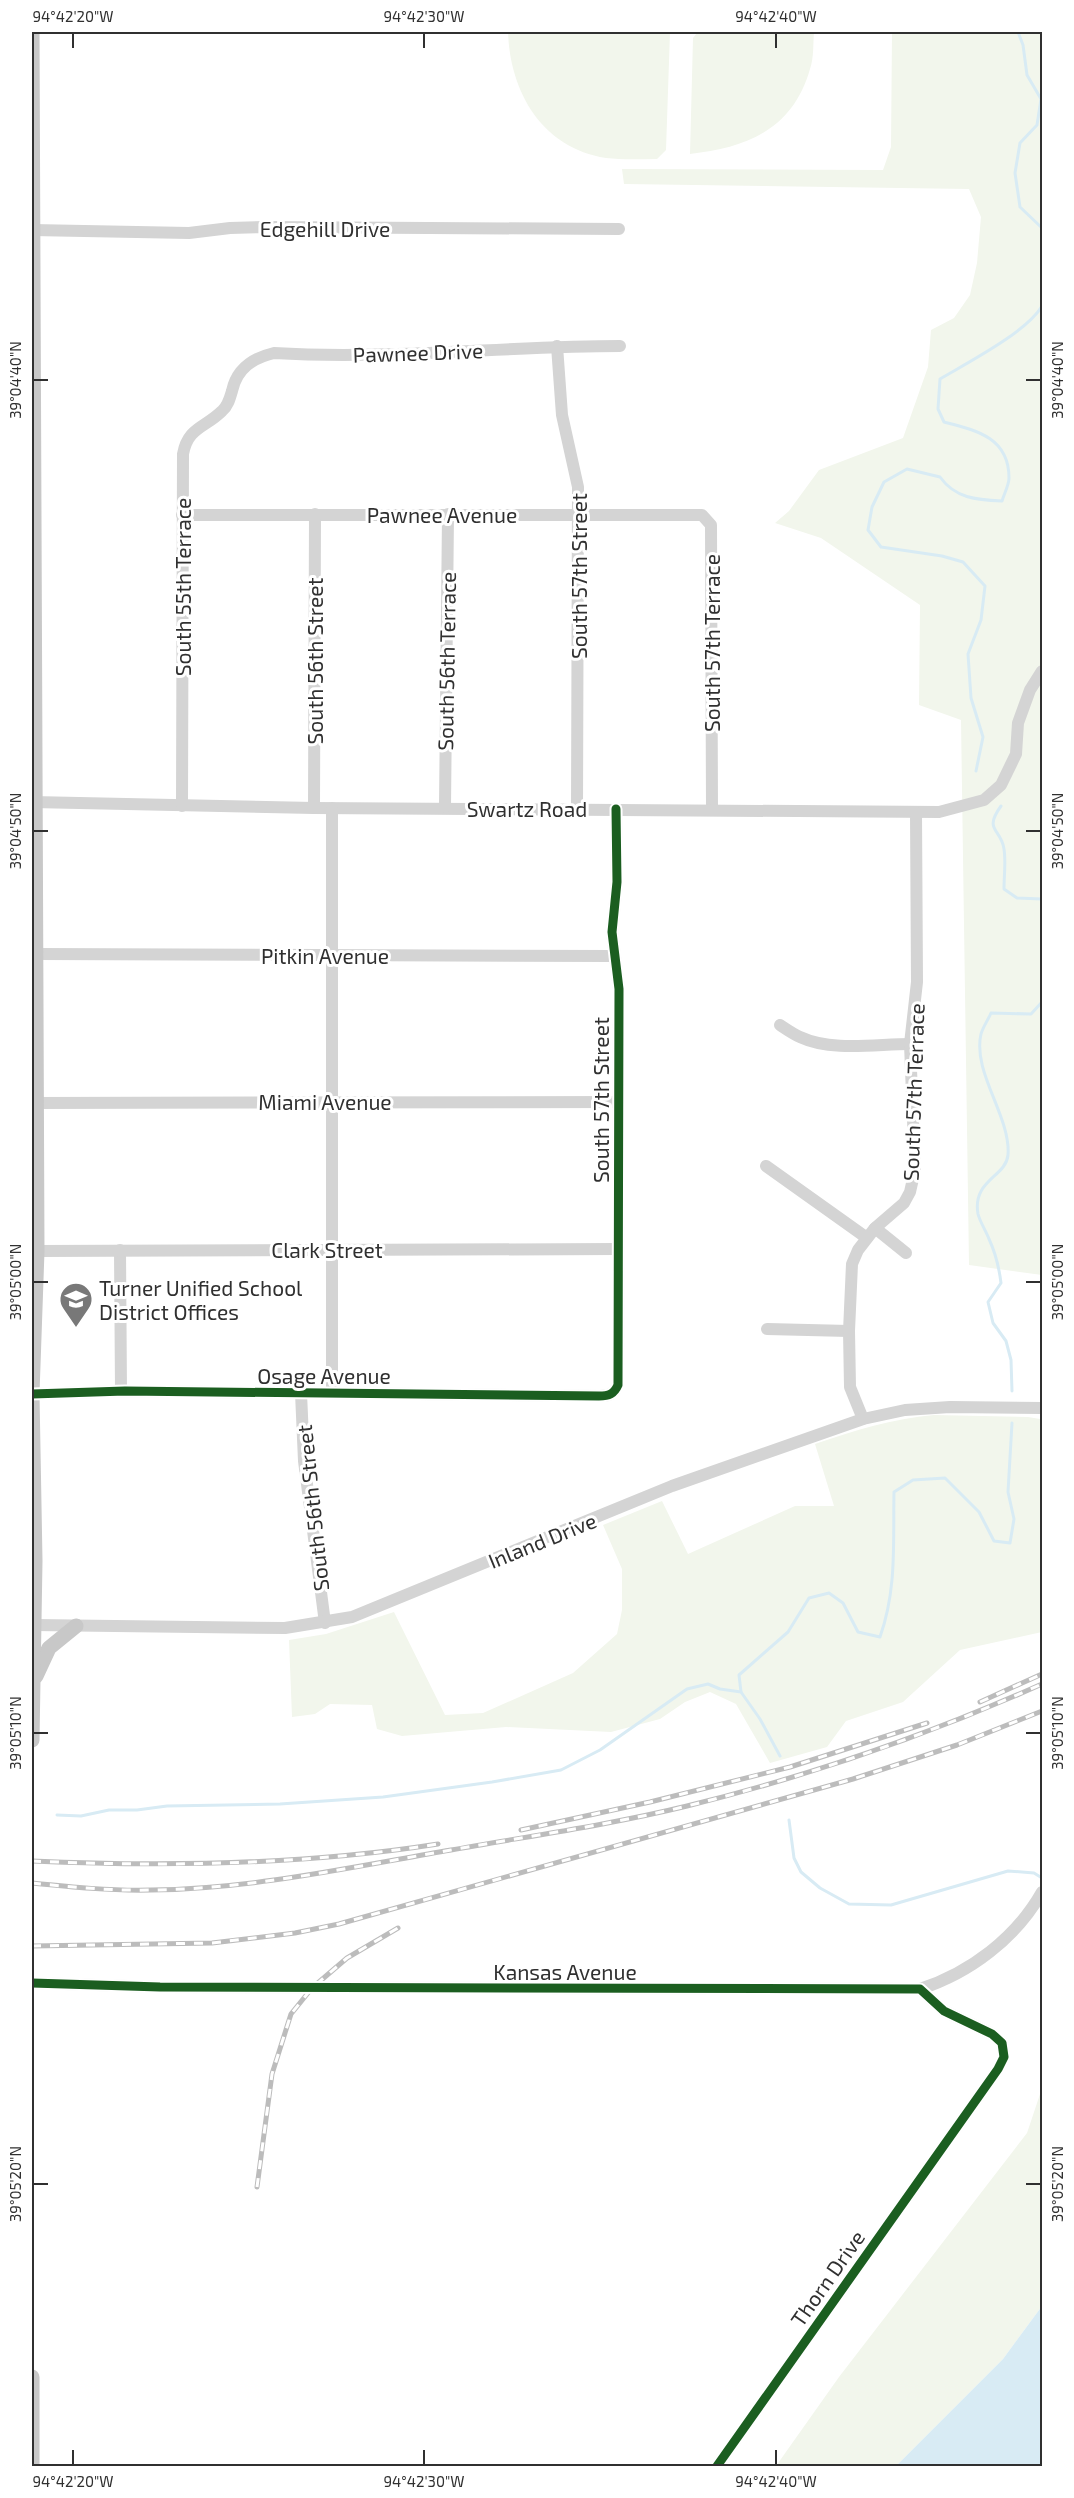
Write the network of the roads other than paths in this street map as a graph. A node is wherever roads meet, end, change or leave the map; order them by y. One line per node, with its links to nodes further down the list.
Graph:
1 (32, 32): 3 (main road)
2 (619, 229): 3 (street, Edgehill Drive)
3 (32, 230): 13 (main road)
4 (557, 346): 5 (street, Pawnee Drive); 6 (street, Pawnee Drive); 9 (street, South 57th Street)
5 (620, 346)
6 (232, 389): 10 (street, South 55th Terrace)
7 (315, 514): 8 (street, Pawnee Avenue); 10 (street, Pawnee Avenue); 16 (street, South 56th Street)
8 (448, 514): 9 (street, Pawnee Avenue); 15 (street, South 56th Terrace)
9 (579, 514): 11 (street, Pawnee Avenue); 18 (street, South 57th Street)
10 (182, 515): 14 (street, South 55th Terrace)
11 (702, 515): 20 (street, South 57th Terrace)
12 (1042, 671): 21 (street, Swartz Road)
13 (33, 802): 14 (street, Swartz Road); 22 (main road)
14 (182, 806): 16 (street, Swartz Road)
15 (445, 807): 17 (street, Swartz Road); 18 (street, Swartz Road)
16 (314, 808): 17 (street, Swartz Road)
17 (332, 808): 23 (street)
18 (577, 808): 19 (street, Swartz Road)
19 (615, 809): 20 (street, Swartz Road); 24 (street, South 57th Street)
20 (712, 810): 21 (street, Swartz Road)
21 (916, 813): 26 (street, South 57th Terrace)
22 (37, 954): 23 (street, Pitkin Avenue); 29 (main road)
23 (332, 955): 24 (street, Pitkin Avenue); 27 (street)
24 (614, 956): 28 (street, South 57th Street)
25 (780, 1025): 26 (street)
26 (910, 1044): 31 (street, South 57th Terrace)
27 (332, 1101): 28 (street, Miami Avenue); 29 (street, Miami Avenue); 32 (street)
28 (618, 1102): 33 (street, South 57th Street)
29 (34, 1103): 35 (main road)
30 (766, 1166): 31 (street)
31 (871, 1233): 36 (street); 38 (street, South 57th Terrace)
32 (332, 1249): 33 (street, Clark Street); 34 (street, Clark Street); 42 (street)
33 (617, 1249): 40 (street, South 57th Street)
34 (120, 1250): 35 (street, Clark Street); 39 (street)
35 (37, 1251): 43 (main road)
36 (906, 1253)
37 (767, 1329): 38 (street)
38 (849, 1331): 45 (street, South 57th Terrace)
39 (121, 1391): 41 (street, Osage Avenue); 43 (street, Osage Avenue)
40 (615, 1392): 42 (street, Osage Avenue)
41 (301, 1393): 42 (street, Osage Avenue); 47 (street, South 56th Street)
42 (332, 1393)
43 (32, 1394): 46 (main road)
44 (1042, 1408): 45 (street, Inland Drive)
45 (862, 1419): 47 (street, Inland Drive)
46 (33, 1561): 48 (main road)
47 (325, 1623): 49 (street, Inland Drive)
48 (34, 1625): 49 (street, Inland Drive); 50 (main road)
49 (76, 1626): 50 (main road)
50 (32, 1685): 51 (main road)
51 (32, 1740)
52 (1042, 1892): 54 (street)
53 (32, 1983): 54 (street, Kansas Avenue)
54 (920, 1989): 58 (street, Thorn Drive)
55 (32, 2377): 56 (main road)
56 (32, 2422): 57 (main road)
57 (32, 2466)
58 (717, 2466)

